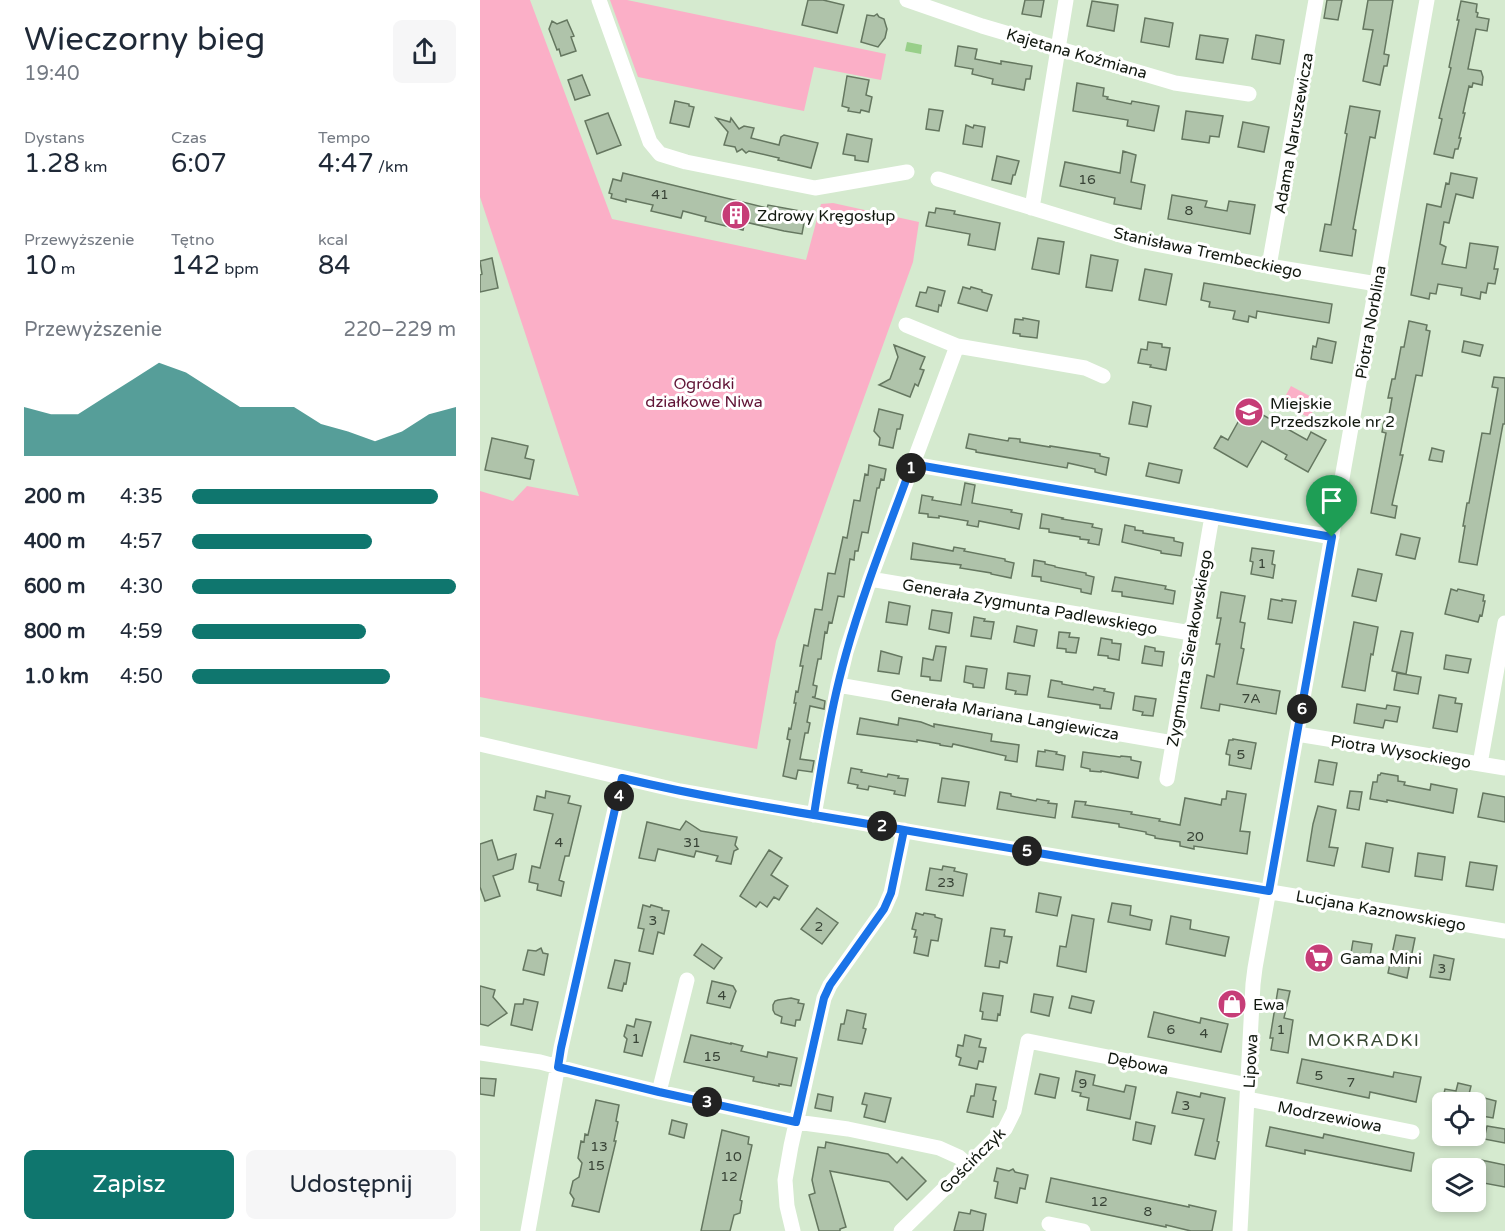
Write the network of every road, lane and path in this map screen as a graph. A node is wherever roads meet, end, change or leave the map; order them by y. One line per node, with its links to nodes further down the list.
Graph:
1 (600, 0): 8 (street)
2 (907, 0): 6 (street, Kajetana Koźmiana)
3 (1066, 0): 6 (street)
4 (1316, 0): 11 (street, Adama Naruszewicza)
5 (1427, 0): 12 (street, Piotra Norblina)
6 (1058, 47): 7 (street, Kajetana Koźmiana); 10 (street)
7 (1250, 94)
8 (907, 172)
9 (938, 179): 10 (street, Stanisława Trembeckiego)
10 (1032, 208): 11 (street, Stanisława Trembeckiego)
11 (1269, 266): 12 (street, Stanisława Trembeckiego)
12 (1377, 284): 18 (street, Piotra Norblina)
13 (906, 325): 14 (street)
14 (957, 346): 15 (street); 16 (street)
15 (1103, 376)
16 (912, 464): 17 (street); 19 (street)
17 (1212, 516): 18 (street); 21 (street, Zygmunta Sierakowskiego)
18 (1332, 537): 23 (street, Piotra Norblina)
19 (870, 579): 21 (street, Generała Zygmunta Padlewskiego); 22 (street)
20 (1505, 623): 28 (street)
21 (1191, 633): 25 (street, Zygmunta Sierakowskiego)
22 (838, 685): 25 (street, Generała Mariana Langiewicza); 32 (street)
23 (1297, 734): 28 (street, Piotra Wysockiego); 34 (street, Piotra Norblina)
24 (480, 738): 27 (street, Lucjana Kaznowskiego)
25 (1173, 742): 31 (street, Zygmunta Sierakowskiego)
26 (480, 744): 27 (street, Lucjana Kaznowskiego)
27 (513, 751): 30 (street, Lucjana Kaznowskiego)
28 (1480, 764): 29 (street, Piotra Wysockiego)
29 (1505, 768)
30 (622, 778): 32 (street, Lucjana Kaznowskiego); 39 (street)
31 (1167, 779)
32 (814, 815): 33 (street, Lucjana Kaznowskiego)
33 (904, 830): 34 (street, Lucjana Kaznowskiego); 42 (street)
34 (1269, 891): 35 (street, Lucjana Kaznowskiego); 41 (street, Lipowa)
35 (1505, 931)
36 (687, 980): 40 (street)
37 (1029, 1041): 41 (street, Dębowa); 44 (street, Gościńczyk)
38 (480, 1053): 39 (street)
39 (558, 1067): 40 (street); 46 (street)
40 (659, 1092): 42 (street)
41 (1248, 1092): 43 (street, Modrzewiowa); 50 (street, Lipowa)
42 (796, 1122): 44 (street); 47 (street)
43 (1412, 1132)
44 (968, 1165): 48 (street, Gościńczyk)
45 (1049, 1224): 49 (street)
46 (528, 1231)
47 (793, 1231)
48 (901, 1231)
49 (1083, 1231)
50 (1240, 1231)

